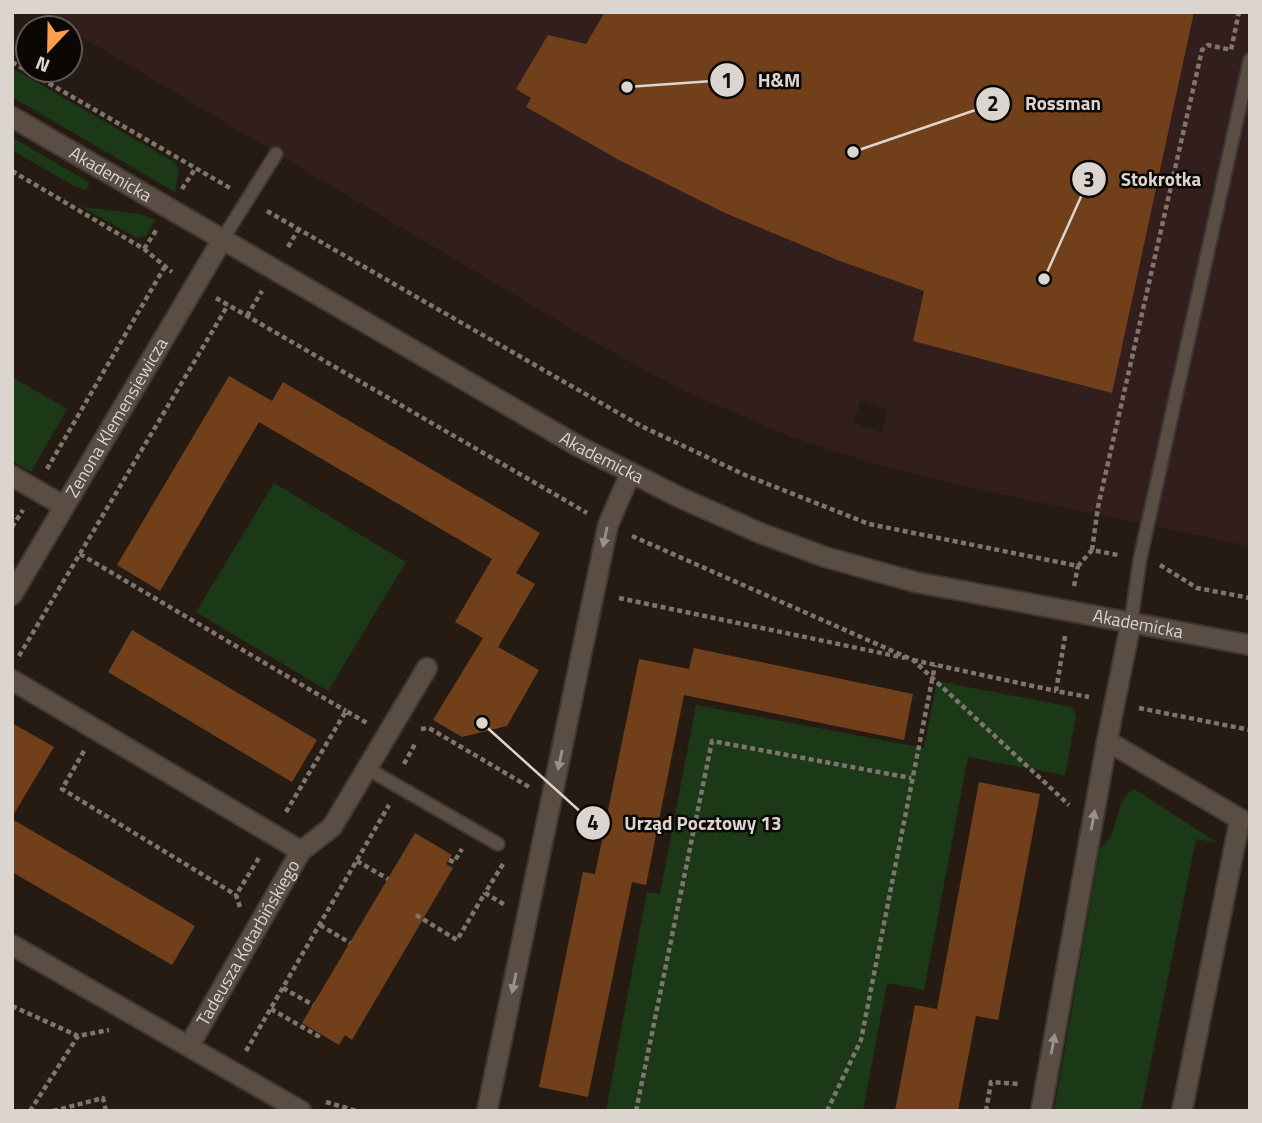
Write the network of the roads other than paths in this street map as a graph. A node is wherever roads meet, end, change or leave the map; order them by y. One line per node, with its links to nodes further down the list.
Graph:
1 (1250, 60): 9 (lane)
2 (12, 117): 4 (street, Akademicka)
3 (276, 154): 4 (lane)
4 (222, 240): 5 (street, Akademicka); 7 (street, Zenona Klemensiewicza)
5 (630, 474): 9 (street, Akademicka); 20 (street, one-way to 20)
6 (12, 475): 7 (street)
7 (64, 506): 8 (street, Zenona Klemensiewicza)
8 (12, 595)
9 (1130, 622): 10 (street, Akademicka); 13 (street)
10 (1250, 645)
11 (427, 668): 14 (street, Tadeusza Kotarbińskiego)
12 (12, 680): 16 (street)
13 (1107, 741): 21 (street, one-way to 13); 22 (street)
14 (368, 769): 15 (lane); 16 (street, Tadeusza Kotarbińskiego)
15 (498, 844)
16 (301, 851): 18 (street, Tadeusza Kotarbińskiego)
17 (12, 945): 18 (street)
18 (189, 1046): 19 (street)
19 (290, 1108)
20 (487, 1111)
21 (1041, 1111)
22 (1182, 1111)

